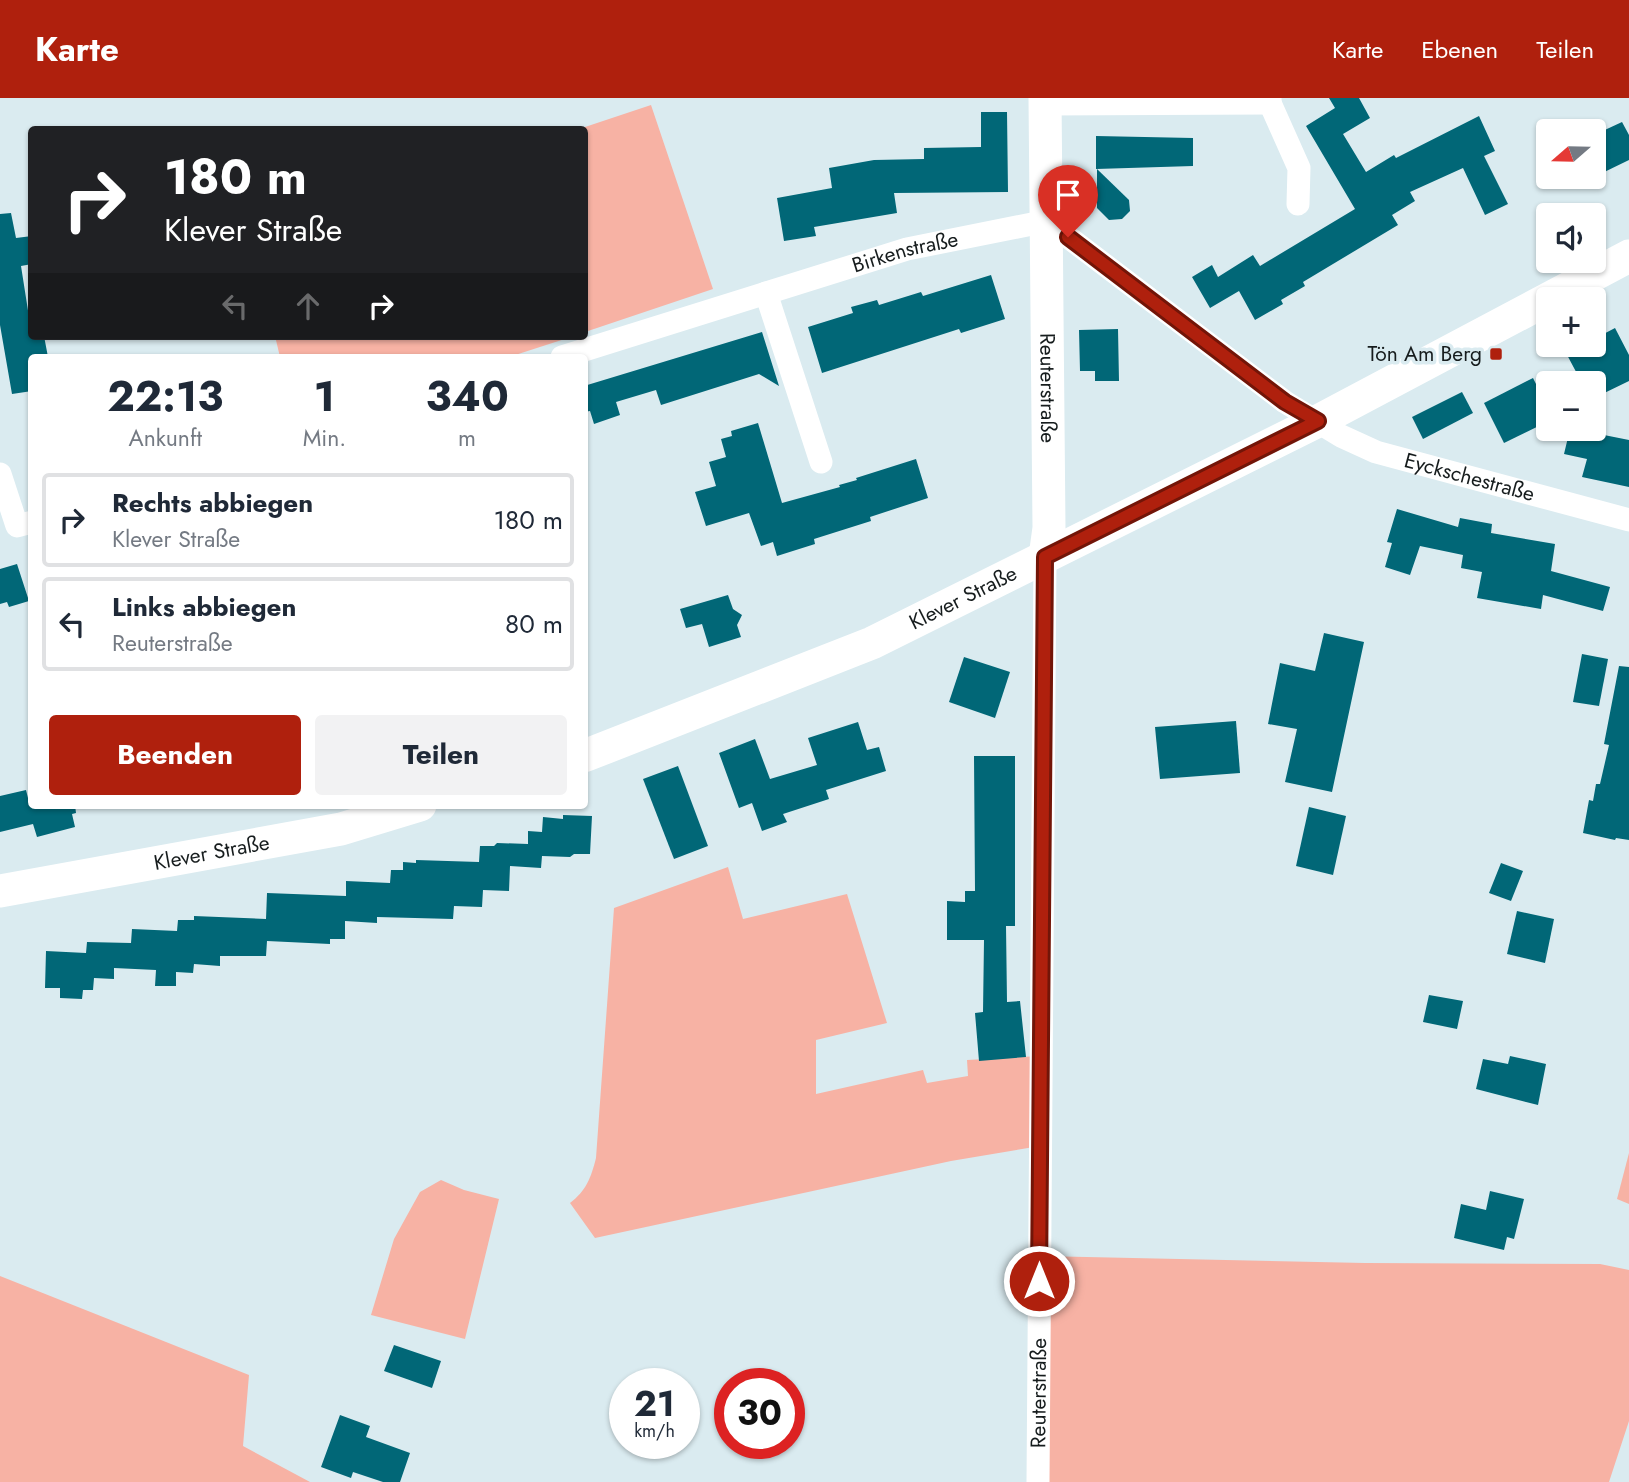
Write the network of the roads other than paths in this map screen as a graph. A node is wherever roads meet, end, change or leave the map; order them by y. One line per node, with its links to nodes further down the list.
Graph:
1 (1045, 101): 2 (street); 4 (street, Reuterstraße)
2 (1270, 101): 3 (street)
3 (1298, 204)
4 (1047, 221): 6 (street, Birkenstraße); 8 (street); 13 (street, Reuterstraße)
5 (1629, 256): 8 (street, Klever Straße)
6 (766, 293): 7 (street, Birkenstraße); 9 (street)
7 (572, 354)
8 (1318, 421): 11 (street, Eyckschestraße); 13 (street, Klever Straße)
9 (821, 462)
10 (0, 474): 12 (street)
11 (1629, 520)
12 (24, 524)
13 (1045, 573): 14 (street, Klever Straße); 17 (street, Reuterstraße)
14 (588, 754)
15 (406, 809): 16 (street, Klever Straße)
16 (0, 891)
17 (1038, 1482)

